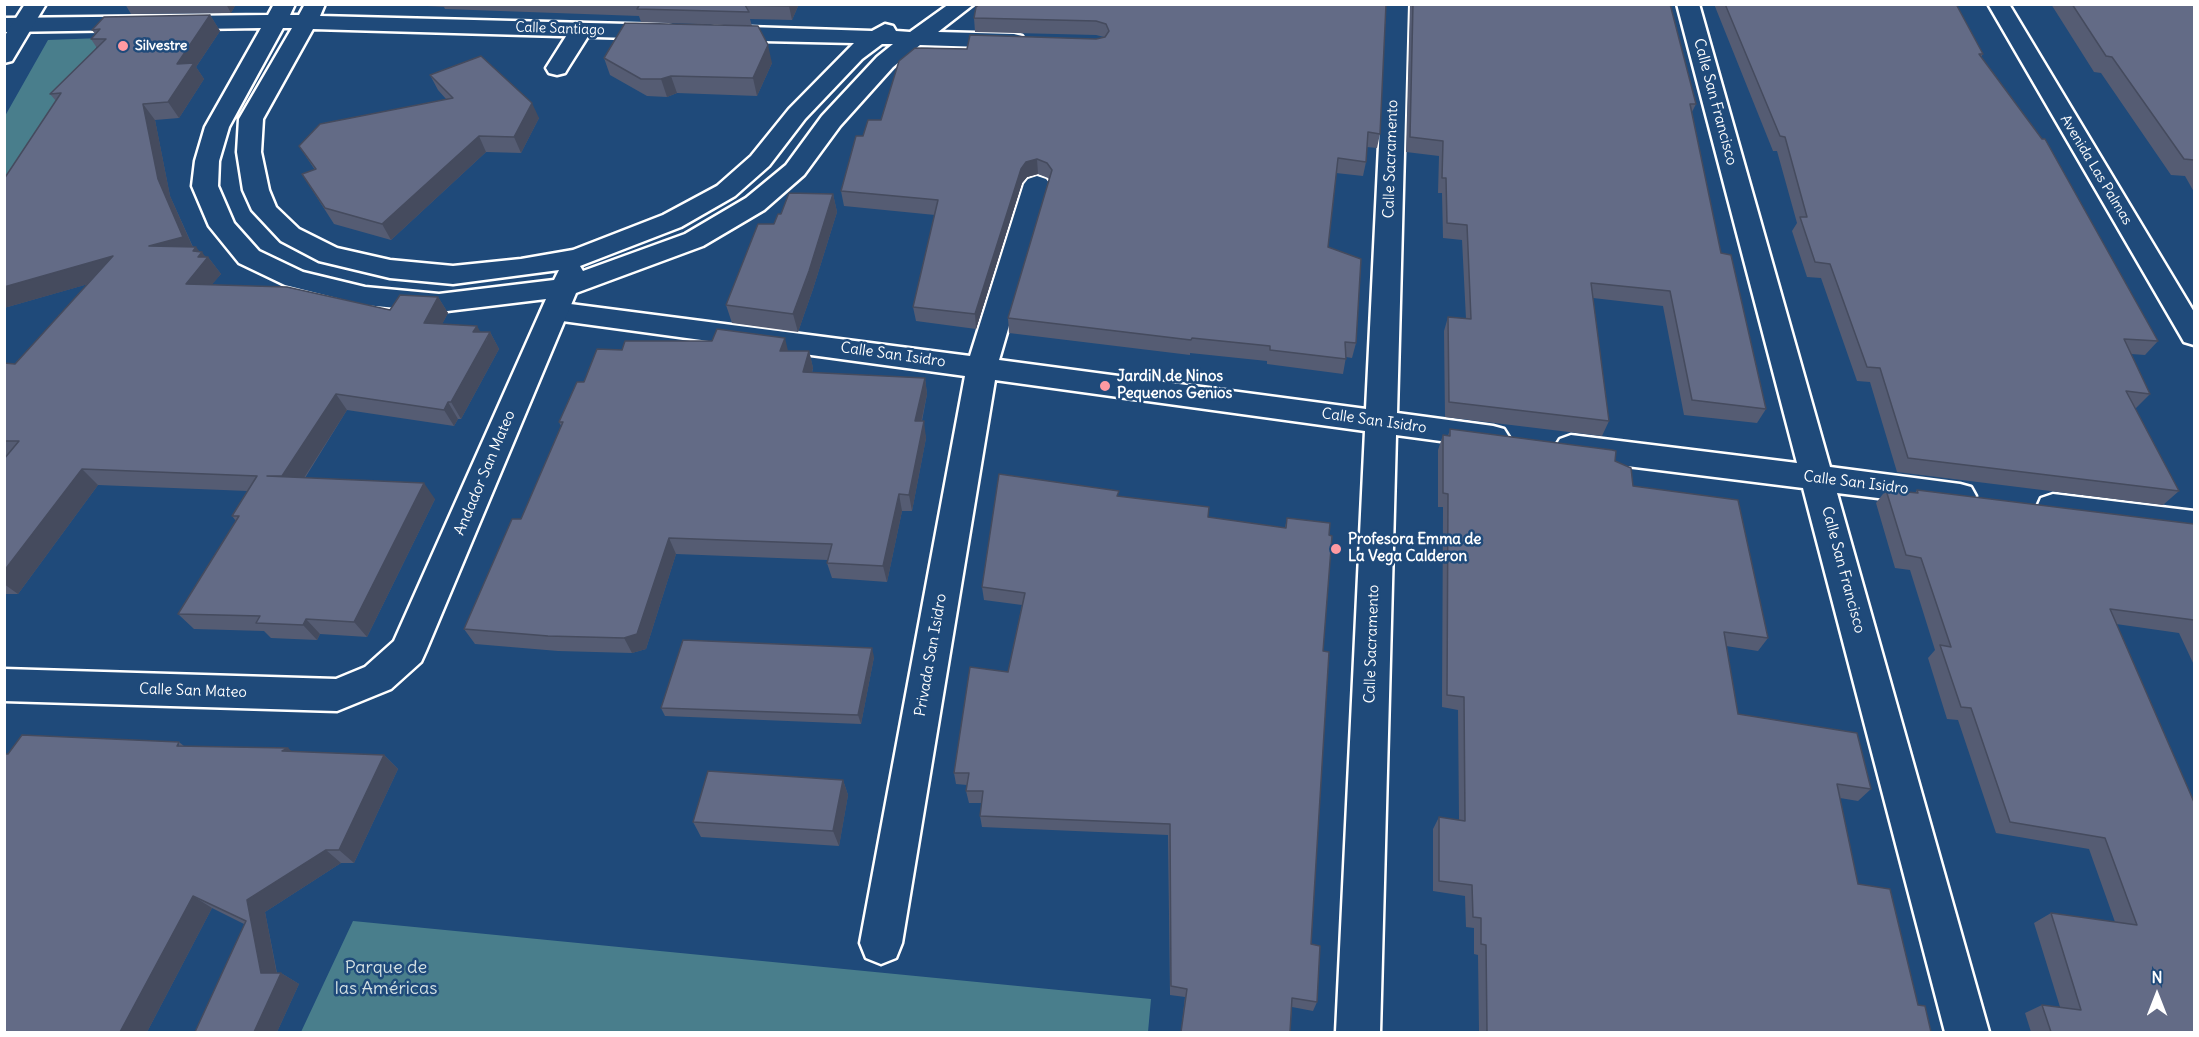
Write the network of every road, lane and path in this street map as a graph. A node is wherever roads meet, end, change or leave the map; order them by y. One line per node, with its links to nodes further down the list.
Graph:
1 (36, 4): 9 (street)
2 (924, 4): 11 (street)
3 (964, 4): 12 (street)
4 (1397, 4): 25 (street, Calle Sacramento)
5 (1688, 4): 26 (street, Calle San Francisco)
6 (1998, 4): 23 (street, Avenida Las Palmas)
7 (280, 13): 8 (street, Calle Santiago); 9 (street, Calle Santiago); 20 (street)
8 (312, 13): 10 (street, Calle Santiago); 19 (street)
9 (14, 25): 14 (street)
10 (581, 30): 11 (street, Calle Santiago); 15 (street)
11 (878, 36): 12 (street, Calle Santiago); 16 (street)
12 (915, 38): 13 (street, Calle Santiago); 17 (street)
13 (1040, 42)
14 (4, 56)
15 (557, 68)
16 (779, 140): 17 (street); 21 (street)
17 (813, 145): 22 (street)
18 (1037, 184): 24 (street, Privada San Isidro)
19 (265, 210): 20 (street); 21 (street)
20 (222, 226): 22 (street)
21 (579, 258): 22 (street, Andador San Mateo)
22 (559, 299): 24 (street, Calle San Isidro); 30 (street, Andador San Mateo)
23 (2194, 335)
24 (982, 367): 25 (street, Calle San Isidro); 32 (street, Privada San Isidro)
25 (1381, 422): 26 (street, Calle San Isidro); 33 (street, Calle Sacramento)
26 (1818, 479): 27 (street, Calle San Isidro); 34 (street, Calle San Francisco)
27 (1983, 499)
28 (2030, 504): 29 (street)
29 (2194, 524)
30 (378, 678): 31 (street, Calle San Mateo)
31 (4, 684)
32 (881, 944)
33 (1358, 1032)
34 (1967, 1032)

